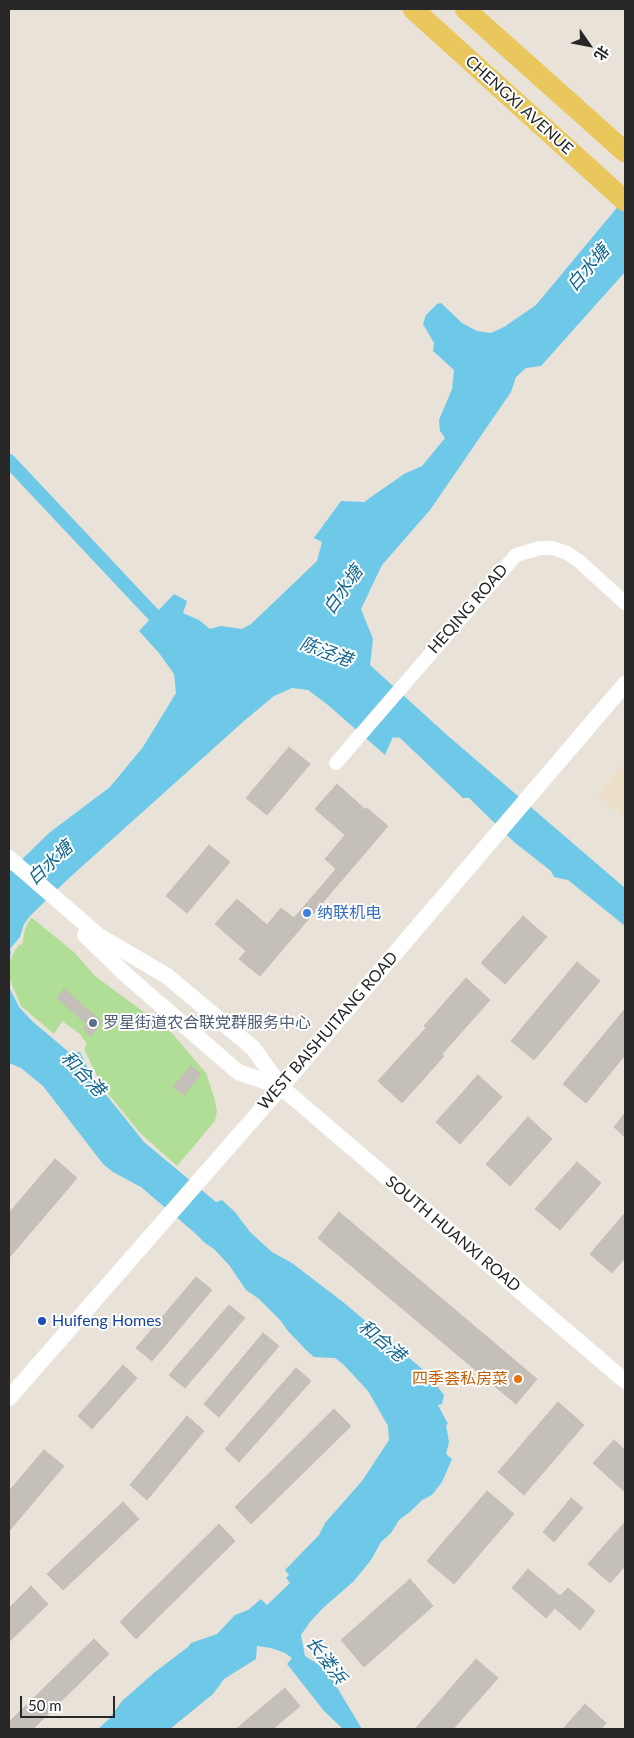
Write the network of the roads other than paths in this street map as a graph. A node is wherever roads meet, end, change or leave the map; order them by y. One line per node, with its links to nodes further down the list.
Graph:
1 (413, 9): 4 (main road, CHENGXI AVENUE)
2 (465, 9): 3 (main road)
3 (625, 152)
4 (625, 201)
5 (625, 603): 7 (street, HEQING ROAD)
6 (625, 684): 11 (street, WEST BAISHUITANG ROAD)
7 (336, 763)
8 (9, 858): 10 (street, SOUTH HUANXI ROAD)
9 (9, 872): 10 (street, SOUTH HUANXI ROAD)
10 (96, 939): 11 (street, SOUTH HUANXI ROAD); 11 (street, SOUTH HUANXI ROAD)
11 (281, 1087): 12 (street, SOUTH HUANXI ROAD); 13 (street, WEST BAISHUITANG ROAD)
12 (625, 1381)
13 (9, 1398)

